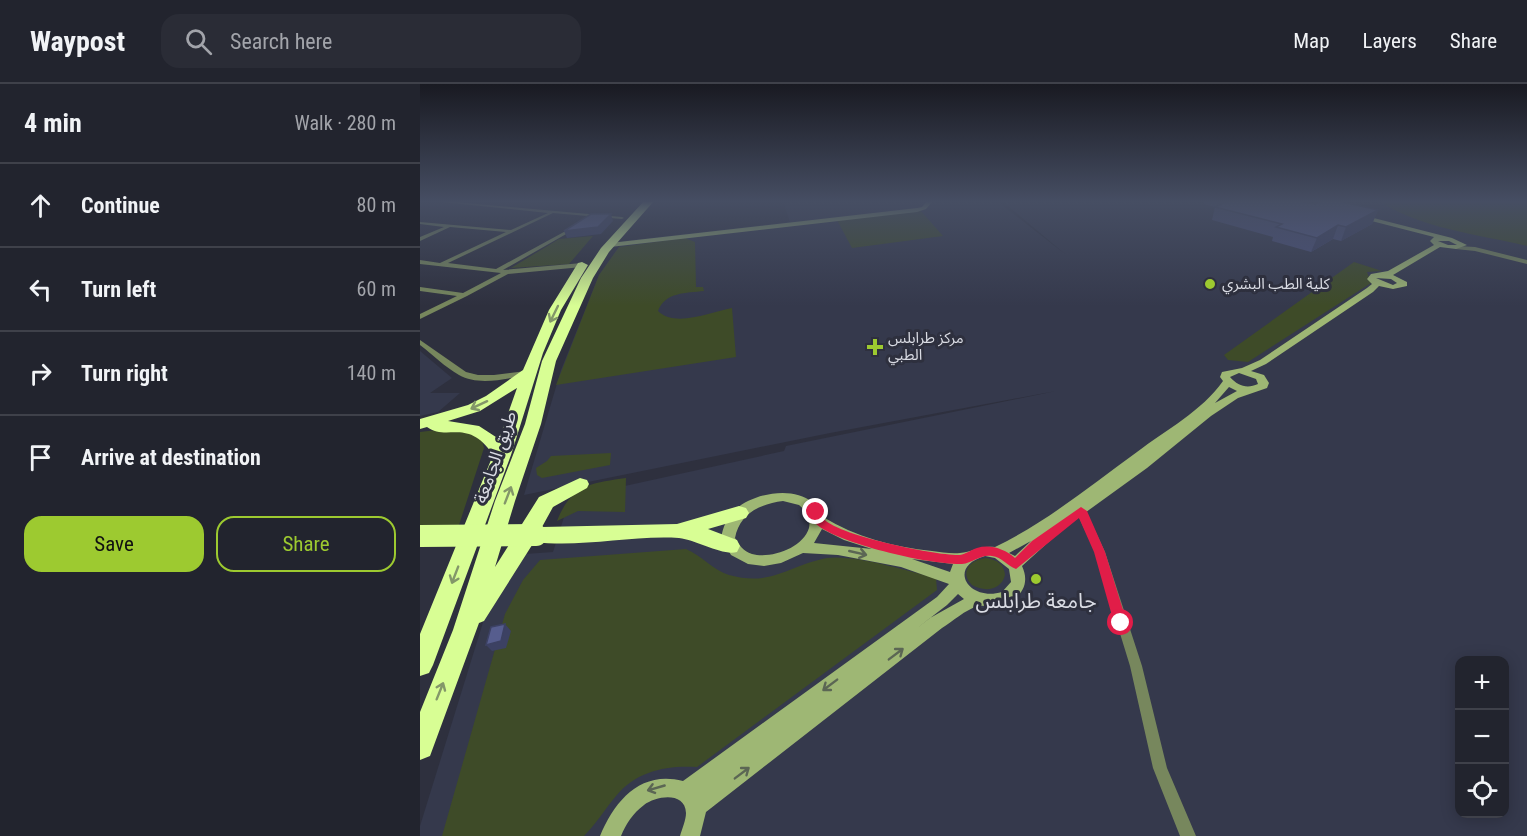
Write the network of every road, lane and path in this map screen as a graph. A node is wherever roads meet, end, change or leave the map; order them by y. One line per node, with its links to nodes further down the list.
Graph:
1 (500, 236): 14 (street)
2 (560, 236): 17 (street)
3 (607, 236): 15 (highway, طريق الجامعة)
4 (618, 236): 10 (highway, طريق الجامعة)
5 (686, 236): 10 (street)
6 (1416, 236): 8 (street)
7 (1418, 236): 8 (street)
8 (1437, 242): 9 (street); 19 (street)
9 (1455, 244): 11 (street); 20 (street)
10 (610, 245): 47 (highway, طريق الجامعة, one-way to 10)
11 (1527, 261)
12 (420, 262): 13 (street)
13 (430, 263): 14 (street); 16 (street)
14 (442, 264): 17 (street)
15 (582, 266): 18 (street); 28 (highway, طريق الجامعة, one-way to 28)
16 (420, 268)
17 (497, 271): 18 (street)
18 (507, 272): 24 (street)
19 (1382, 275): 20 (street); 21 (street)
20 (1398, 279): 22 (street)
21 (1374, 282): 22 (street); 27 (street)
22 (1388, 287): 29 (street)
23 (420, 289): 24 (street)
24 (466, 295): 25 (street)
25 (420, 317)
26 (420, 342): 28 (street)
27 (1245, 370): 29 (street); 30 (street)
28 (528, 373): 32 (highway, one-way to 32); 33 (highway, طريق الجامعة)
29 (1260, 377): 31 (street)
30 (1228, 381): 31 (street); 42 (street)
31 (1248, 390): 35 (street)
32 (420, 425): 33 (highway)
33 (502, 455): 48 (highway, طريق الجامعة, one-way to 48)
34 (580, 484): 47 (highway)
35 (1081, 511): 44 (street); 53 (street)
36 (739, 513): 37 (street); 38 (highway); 40 (street)
37 (818, 520): 41 (street); 43 (street)
38 (680, 531): 39 (highway, bridge); 40 (highway)
39 (420, 536)
40 (730, 546): 41 (street)
41 (800, 548): 45 (street, one-way to 45)
42 (998, 552): 43 (street); 44 (street)
43 (964, 560): 45 (street)
44 (1016, 564): 46 (street)
45 (958, 582): 46 (street); 50 (street, one-way to 50)
46 (979, 600): 50 (street, one-way to 46)
47 (465, 630): 49 (highway, طريق الجامعة, one-way to 47)
48 (420, 665)
49 (420, 746)
50 (690, 800): 51 (street, one-way to 51); 52 (street)
51 (610, 836)
52 (690, 836)
53 (1188, 836)

